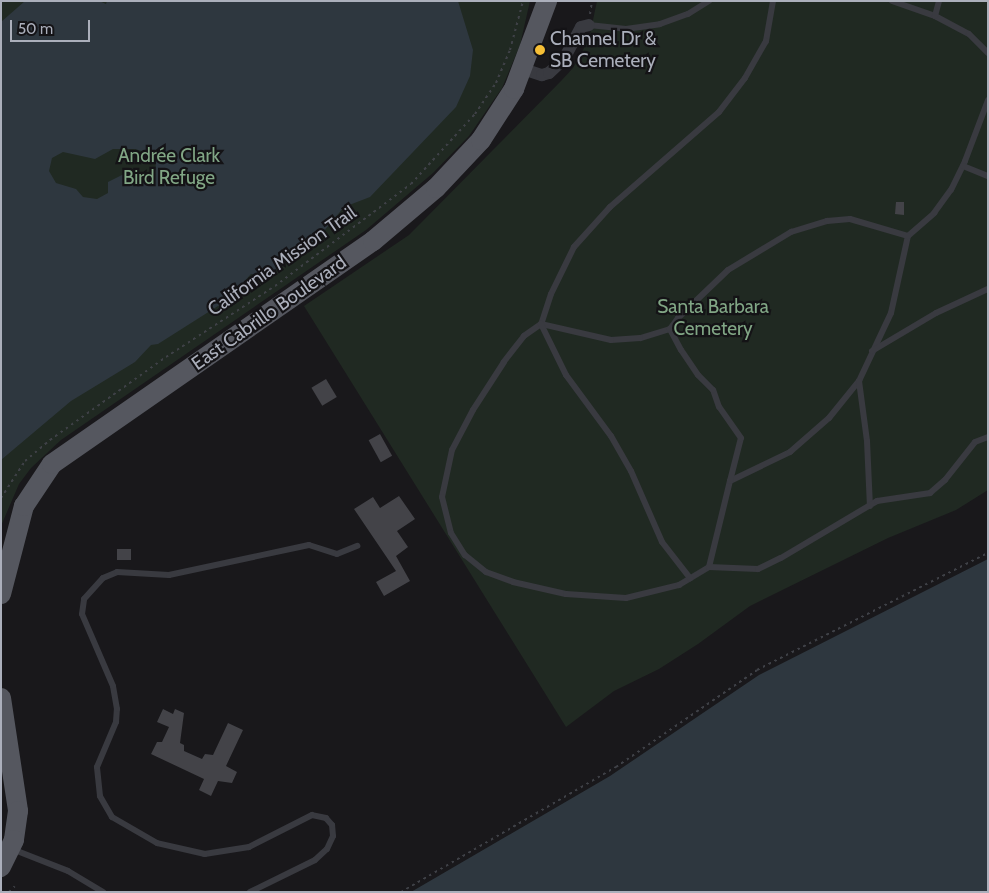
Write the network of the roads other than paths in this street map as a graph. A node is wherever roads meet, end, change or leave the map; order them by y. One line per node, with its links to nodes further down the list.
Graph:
1 (538, 1): 8 (main road, East Cabrillo Boulevard)
2 (547, 1): 8 (main road, East Cabrillo Boulevard)
3 (709, 1): 9 (lane)
4 (773, 1): 17 (lane)
5 (892, 1): 7 (lane)
6 (939, 1): 7 (lane)
7 (935, 16): 10 (lane)
8 (538, 22): 11 (main road, East Cabrillo Boulevard)
9 (589, 22): 11 (street)
10 (988, 53)
11 (523, 69): 27 (main road, East Cabrillo Boulevard)
12 (988, 100): 13 (lane)
13 (963, 166): 14 (lane); 15 (lane)
14 (988, 176)
15 (908, 236): 18 (lane); 19 (lane)
16 (988, 289): 19 (lane)
17 (541, 324): 18 (lane); 26 (lane); 26 (lane)
18 (670, 329): 22 (lane)
19 (872, 351): 20 (lane)
20 (859, 381): 22 (lane); 23 (lane)
21 (988, 437): 23 (lane)
22 (730, 481): 25 (lane)
23 (870, 506): 25 (lane)
24 (357, 546): 32 (lane)
25 (709, 566): 26 (lane)
26 (690, 578)
27 (1, 594)
28 (1, 698): 29 (main road)
29 (11, 849): 30 (main road); 31 (lane)
30 (1, 867)
31 (103, 892)
32 (250, 892)

